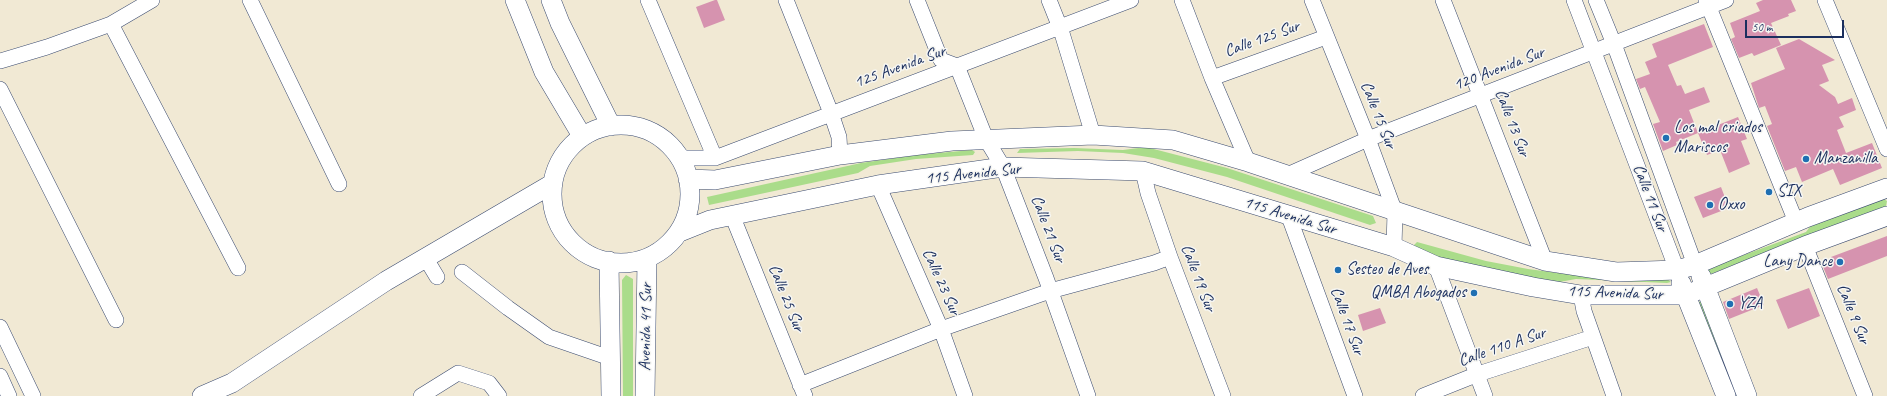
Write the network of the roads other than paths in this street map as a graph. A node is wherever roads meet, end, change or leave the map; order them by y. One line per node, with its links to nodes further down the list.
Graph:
1 (152, 0): 18 (street)
2 (250, 0): 43 (street)
3 (515, 0): 31 (main road)
4 (551, 0): 29 (main road)
5 (648, 0): 37 (street)
6 (786, 0): 28 (street)
7 (917, 0): 24 (street)
8 (1049, 0): 19 (street)
9 (1131, 0): 19 (street, 125 Avenida Sur)
10 (1182, 0): 25 (street)
11 (1312, 0): 20 (street, Calle 15 Sur)
12 (1443, 0): 27 (street, Calle 13 Sur)
13 (1574, 0): 22 (street, Calle 11 Sur)
14 (1596, 0): 21 (street, Calle 11 Sur)
15 (1726, 0): 17 (street, 120 Avenida Sur)
16 (1825, 0): 34 (street)
17 (1707, 3): 21 (street, 120 Avenida Sur); 51 (street)
18 (111, 24): 23 (street); 62 (street)
19 (1060, 26): 24 (street, 125 Avenida Sur); 30 (street)
20 (1326, 37): 25 (street, Calle 125 Sur); 33 (street, Calle 15 Sur)
21 (1614, 44): 22 (street, 120 Avenida Sur); 60 (street, Calle 11 Sur)
22 (1595, 52): 27 (street, 120 Avenida Sur); 63 (street, Calle 11 Sur)
23 (0, 61)
24 (958, 66): 28 (street, 125 Avenida Sur); 32 (street, Calle 21 Sur)
25 (1212, 78): 38 (street)
26 (0, 89): 70 (street)
27 (1482, 96): 33 (street, 120 Avenida Sur); 59 (street, Calle 13 Sur)
28 (830, 113): 35 (street); 37 (street, 125 Avenida Sur)
29 (611, 126): 31 (main road); 36 (main road)
30 (1093, 135): 32 (main road, 115 Avenida Sur); 38 (main road, 115 Avenida Sur)
31 (582, 136): 44 (main road)
32 (986, 139): 35 (main road, 115 Avenida Sur); 39 (street, Calle 21 Sur)
33 (1368, 139): 41 (street, 120 Avenida Sur); 47 (street, Calle 15 Sur)
34 (1887, 150)
35 (840, 155): 42 (main road, 115 Avenida Sur)
36 (680, 158): 37 (street, 125 Avenida Sur); 42 (main road)
37 (714, 158)
38 (1248, 162): 41 (main road, 115 Avenida Sur)
39 (1003, 167): 40 (main road, 115 Avenida Sur); 45 (main road, 115 Avenida Sur); 67 (street, Calle 21 Sur)
40 (1143, 171): 48 (main road, 115 Avenida Sur); 56 (street, Calle 19 Sur)
41 (1287, 175): 47 (main road, 115 Avenida Sur)
42 (688, 179): 52 (main road)
43 (340, 184)
44 (552, 184): 55 (main road); 58 (main road)
45 (878, 185): 49 (main road, 115 Avenida Sur); 72 (street, Calle 23 Sur)
46 (1887, 188): 51 (main road, 115 Avenida Sur)
47 (1394, 212): 54 (street, Calle 15 Sur); 59 (main road, 115 Avenida Sur)
48 (1288, 214): 54 (main road, 115 Avenida Sur); 88 (street, Calle 17 Sur)
49 (732, 215): 52 (main road, 115 Avenida Sur); 77 (street, Calle 25 Sur)
50 (1887, 216): 53 (main road, 115 Avenida Sur)
51 (1796, 222): 60 (main road, 115 Avenida Sur)
52 (680, 232): 57 (main road)
53 (1804, 246): 66 (main road, 115 Avenida Sur); 94 (street, Calle 9 Sur)
54 (1394, 247): 61 (main road, 115 Avenida Sur)
55 (425, 257): 65 (street); 80 (main road)
56 (1170, 257): 67 (street); 87 (street, Calle 19 Sur)
57 (647, 258): 58 (main road); 84 (main road, Avenida 41 Sur)
58 (609, 261): 74 (main road, Avenida 41 Sur)
59 (1545, 261): 63 (main road, 115 Avenida Sur)
60 (1695, 265): 63 (main road, 115 Avenida Sur); 66 (main road, Calle 11 Sur)
61 (1436, 266): 68 (main road, 115 Avenida Sur); 75 (street)
62 (238, 268)
63 (1677, 270): 69 (main road, Calle 11 Sur)
64 (462, 272): 74 (street)
65 (437, 277)
66 (1706, 288): 69 (main road, 115 Avenida Sur); 93 (main road, Calle 11 Sur)
67 (1050, 291): 72 (street); 86 (street, Calle 21 Sur)
68 (1580, 295): 69 (main road, 115 Avenida Sur); 73 (street)
69 (1686, 295): 92 (main road, Calle 11 Sur)
70 (116, 320)
71 (0, 328): 79 (street)
72 (941, 329): 77 (street); 85 (street, Calle 23 Sur)
73 (1593, 337): 75 (street, Calle 110 A Sur); 91 (street)
74 (610, 358): 83 (main road, Avenida 41 Sur)
75 (1478, 374): 89 (street, Calle 110 A Sur); 90 (street)
76 (0, 376): 78 (street)
77 (802, 391)
78 (9, 396)
79 (33, 396)
80 (202, 396)
81 (421, 396): 82 (street)
82 (499, 396)
83 (610, 396)
84 (645, 396)
85 (965, 396)
86 (1088, 396)
87 (1223, 396)
88 (1355, 396)
89 (1424, 396)
90 (1485, 396)
91 (1614, 396)
92 (1726, 396)
93 (1747, 396)
94 (1865, 396)

